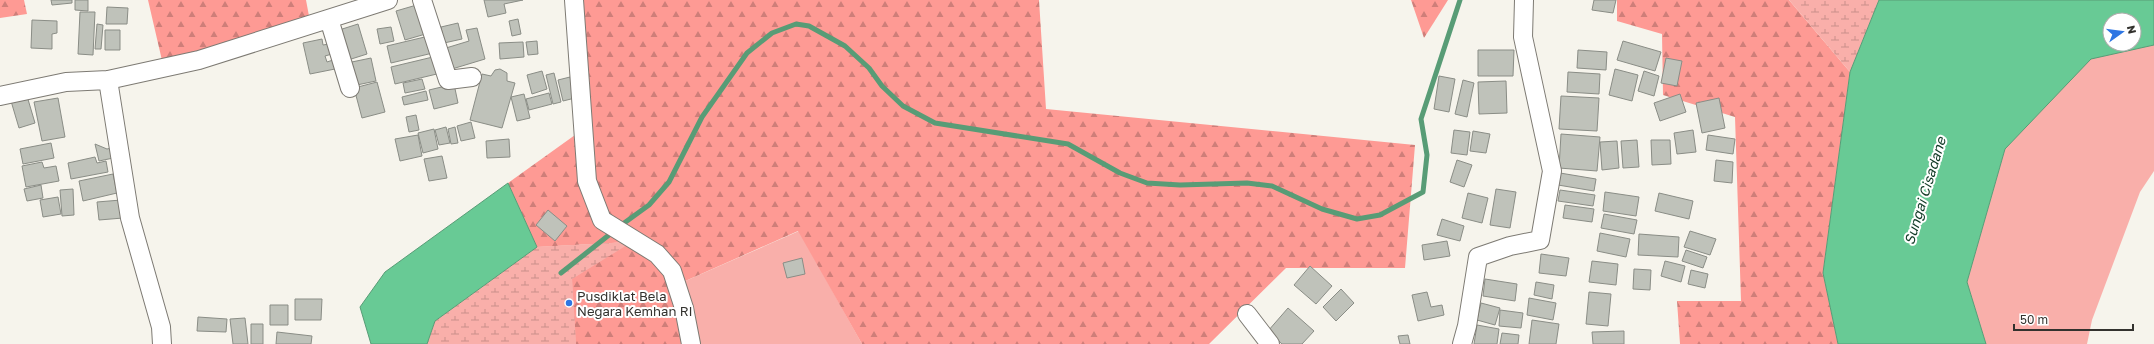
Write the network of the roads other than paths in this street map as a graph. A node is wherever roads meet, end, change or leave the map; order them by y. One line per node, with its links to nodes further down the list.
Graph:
1 (388, 0): 5 (street)
2 (422, 0): 6 (street)
3 (574, 0): 12 (street)
4 (1523, 0): 14 (street)
5 (329, 19): 7 (street); 8 (street)
6 (472, 77)
7 (108, 80): 9 (street); 11 (street)
8 (350, 88)
9 (0, 96)
10 (1247, 314): 13 (street)
11 (162, 344)
12 (691, 344)
13 (1270, 344)
14 (1462, 344)

